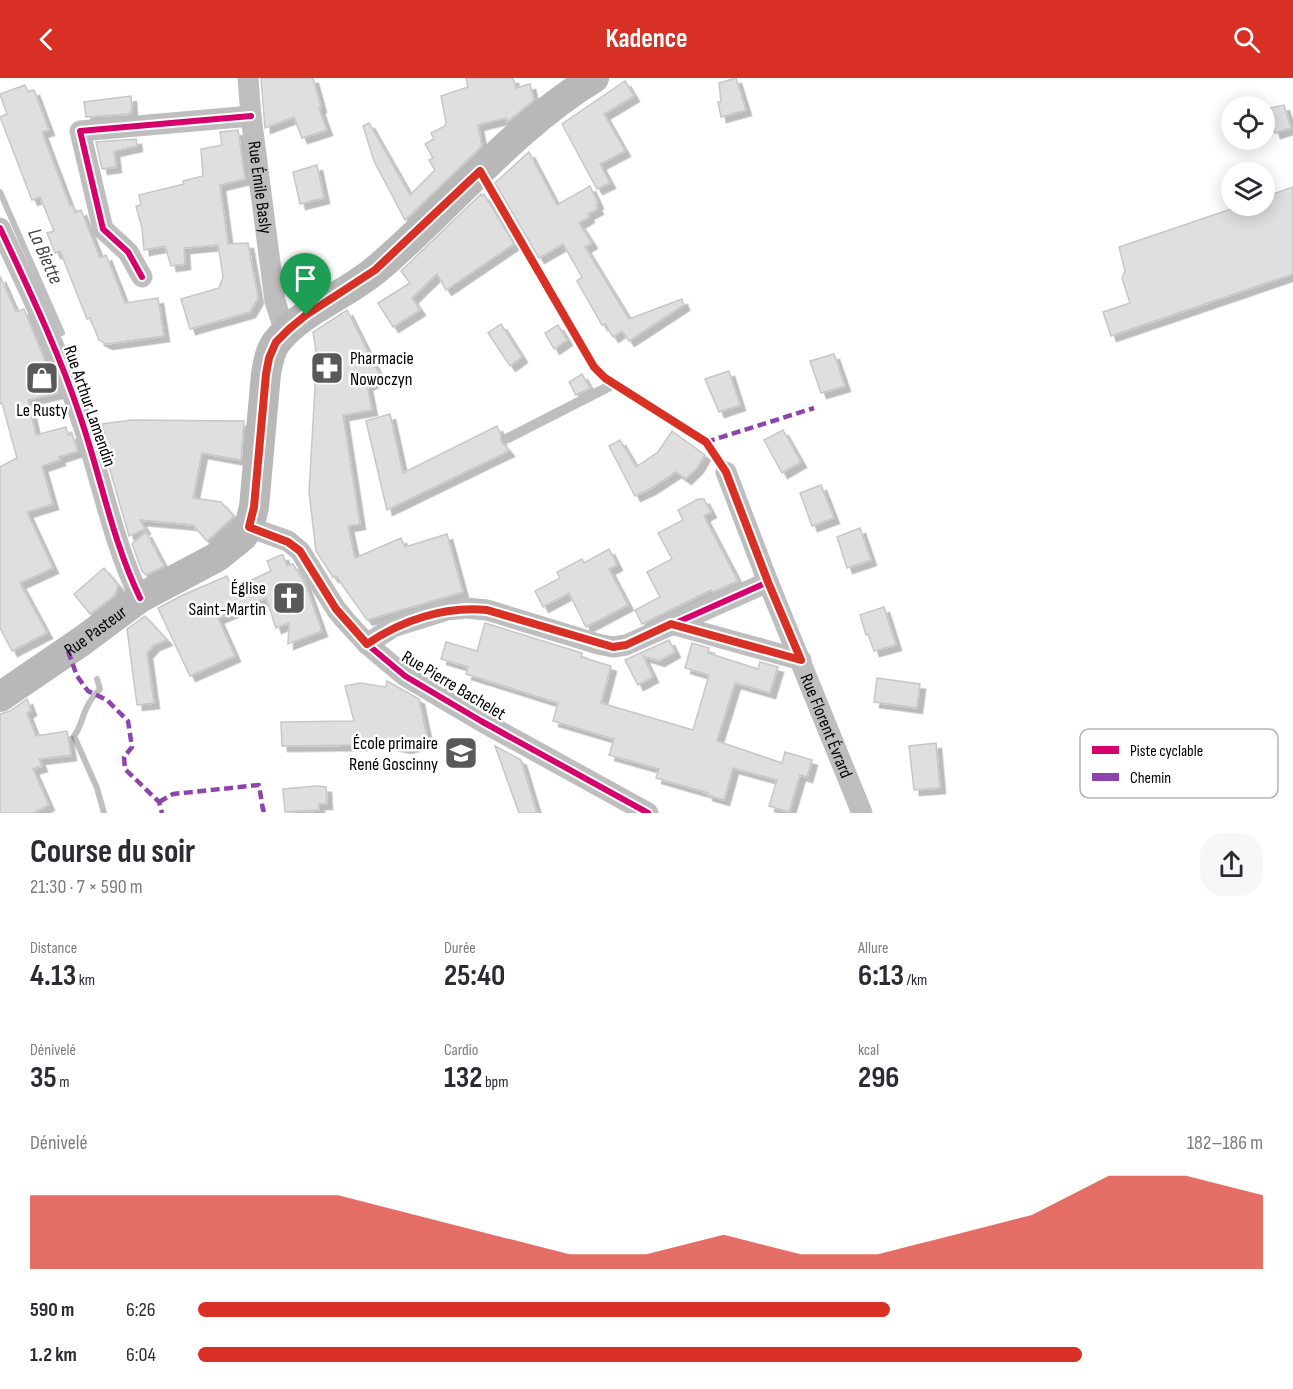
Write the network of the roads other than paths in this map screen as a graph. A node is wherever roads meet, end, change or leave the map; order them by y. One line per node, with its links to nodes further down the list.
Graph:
1 (248, 78): 3 (street, Rue Émile Basly)
2 (594, 78): 4 (main road)
3 (251, 116): 6 (street); 7 (street, Rue Émile Basly)
4 (480, 171): 7 (main road); 8 (lane, Rue Florent Évrard)
5 (0, 228): 13 (street, Rue Arthur Lamendin)
6 (142, 278)
7 (289, 329): 11 (main road)
8 (614, 384): 9 (lane); 10 (lane, Rue Florent Évrard)
9 (507, 438)
10 (726, 472): 12 (street, Rue Florent Évrard)
11 (249, 527): 13 (main road, Rue Pasteur); 15 (street, Rue Pierre Bachelet)
12 (768, 582): 14 (street); 16 (street, Rue Florent Évrard)
13 (140, 598): 17 (main road, Rue Pasteur)
14 (671, 624): 15 (street); 16 (street)
15 (367, 644): 18 (street, Rue Pierre Bachelet)
16 (801, 660): 19 (street, Rue Florent Évrard)
17 (0, 697)
18 (637, 810)
19 (862, 813)

